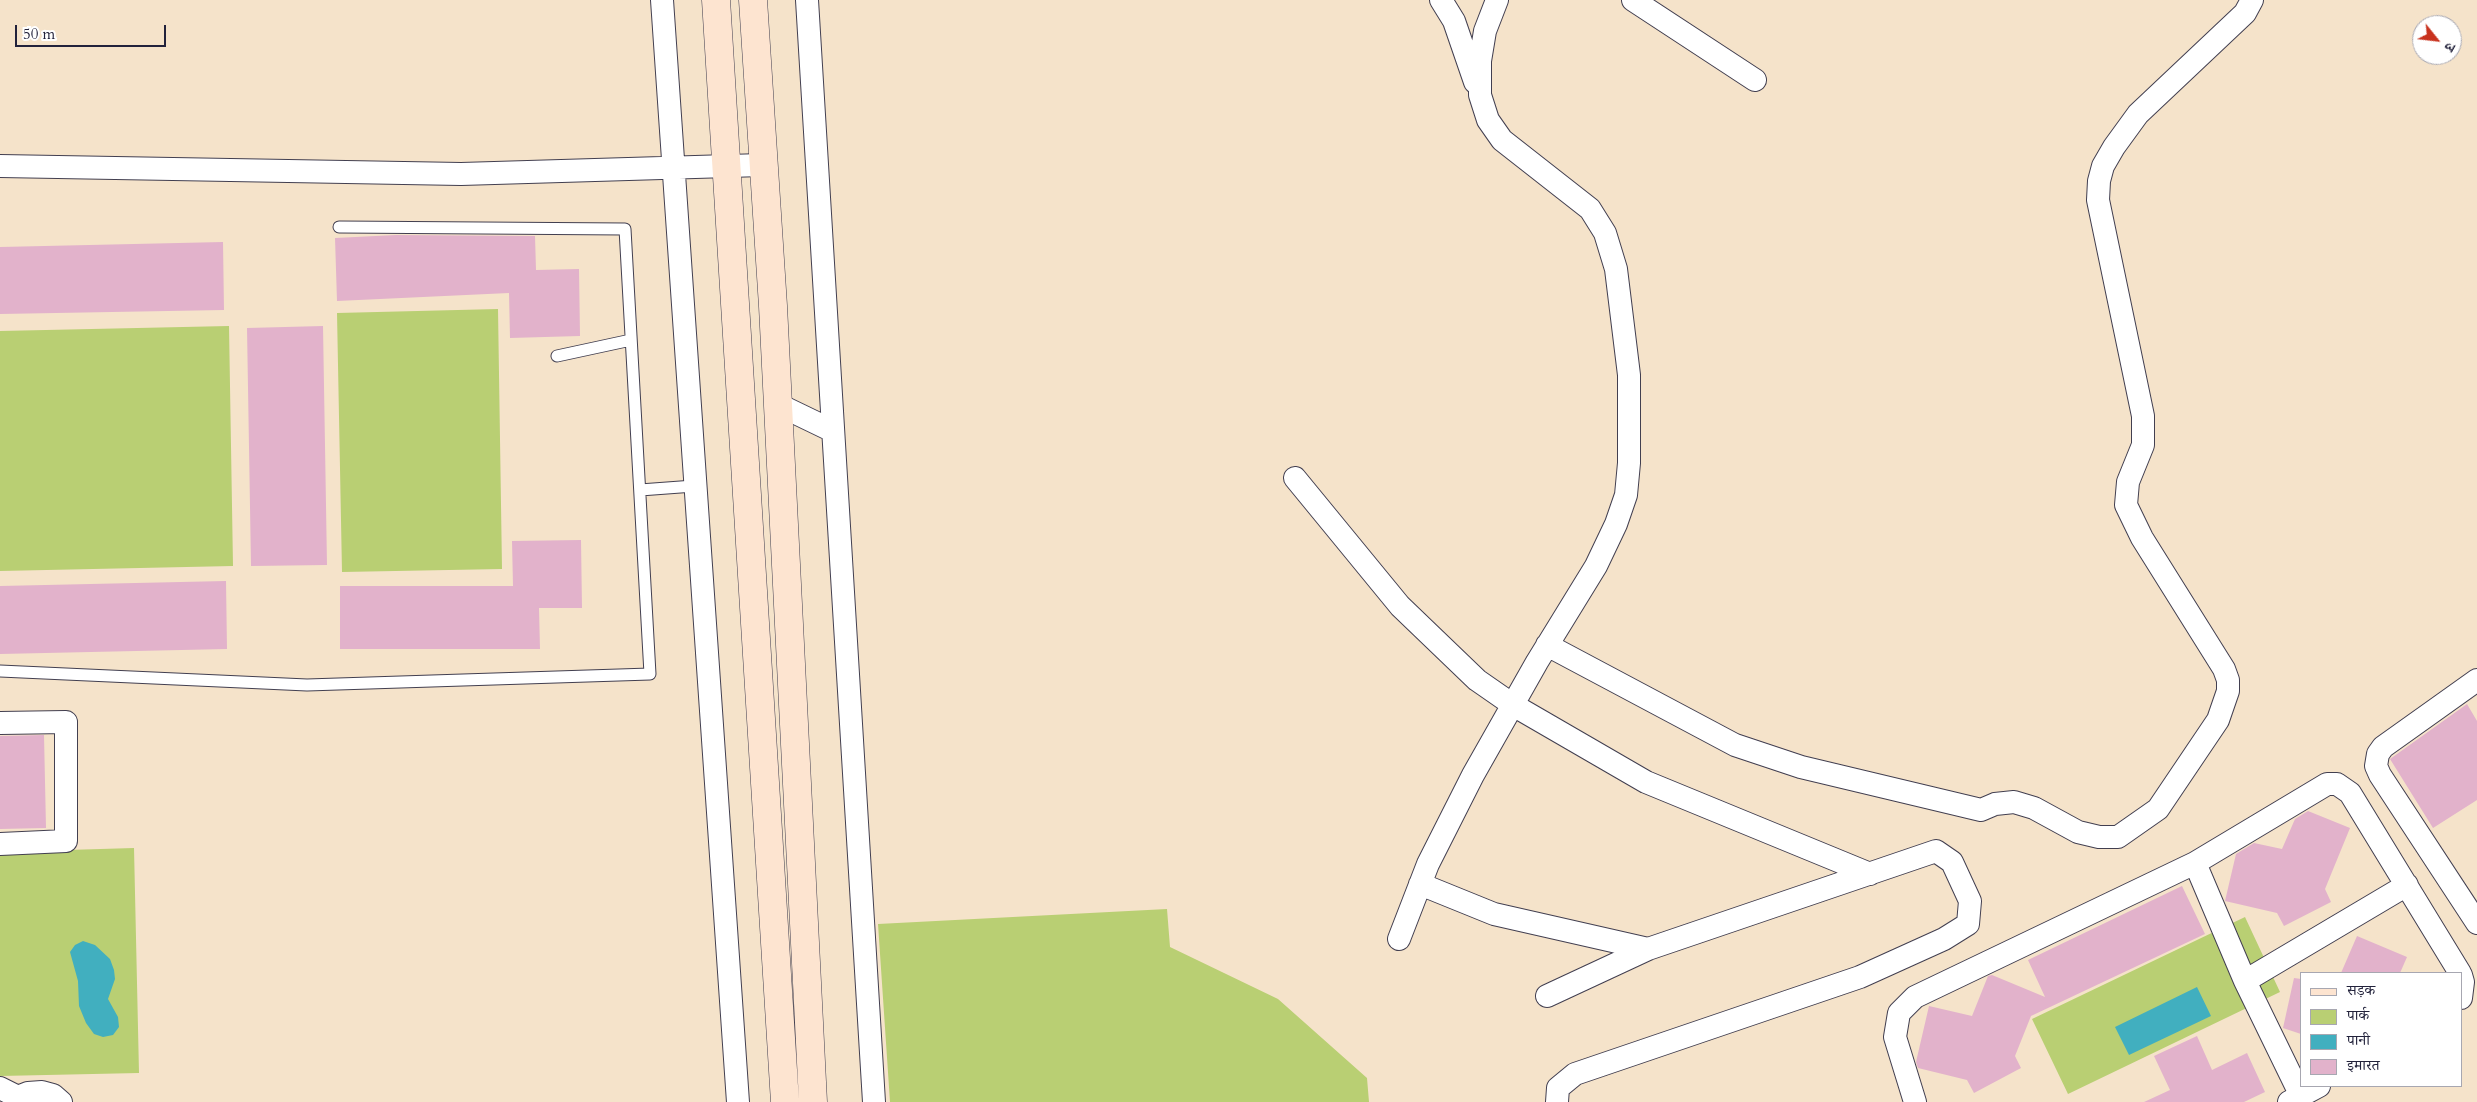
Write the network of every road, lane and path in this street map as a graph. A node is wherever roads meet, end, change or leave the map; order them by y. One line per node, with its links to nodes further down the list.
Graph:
1 (662, 0): 14 (street)
2 (716, 0): 13 (street)
3 (753, 0): 11 (street)
4 (806, 0): 19 (street)
5 (1441, 0): 10 (street)
6 (1497, 0): 10 (street)
7 (1633, 0): 9 (street)
8 (2252, 0): 23 (street)
9 (1755, 80)
10 (1480, 95): 23 (street)
11 (762, 165): 13 (street); 18 (street)
12 (0, 166): 14 (street)
13 (727, 167): 14 (street); 43 (street)
14 (672, 169): 21 (street)
15 (339, 227): 16 (lane)
16 (631, 340): 17 (lane); 22 (lane)
17 (557, 356)
18 (777, 404): 19 (street); 44 (street)
19 (822, 426): 45 (street)
20 (1295, 478): 26 (street)
21 (694, 486): 22 (lane); 42 (street)
22 (640, 490): 24 (lane)
23 (1547, 645): 26 (street)
24 (0, 671)
25 (2477, 680): 33 (street)
26 (1513, 705): 30 (street); 31 (street)
27 (0, 723): 28 (street)
28 (0, 844)
29 (2196, 863): 32 (street); 37 (street); 47 (street)
30 (1870, 874): 35 (street); 46 (street)
31 (1420, 884): 34 (street); 35 (street)
32 (2407, 885): 36 (street); 37 (street)
33 (2477, 922)
34 (1399, 939)
35 (1648, 949): 38 (street)
36 (2459, 972)
37 (2245, 981): 39 (street)
38 (1547, 996)
39 (2303, 1095)
40 (11, 1096): 41 (street)
41 (61, 1102)
42 (738, 1102)
43 (786, 1102)
44 (813, 1102)
45 (874, 1102)
46 (1557, 1102)
47 (1915, 1102)

